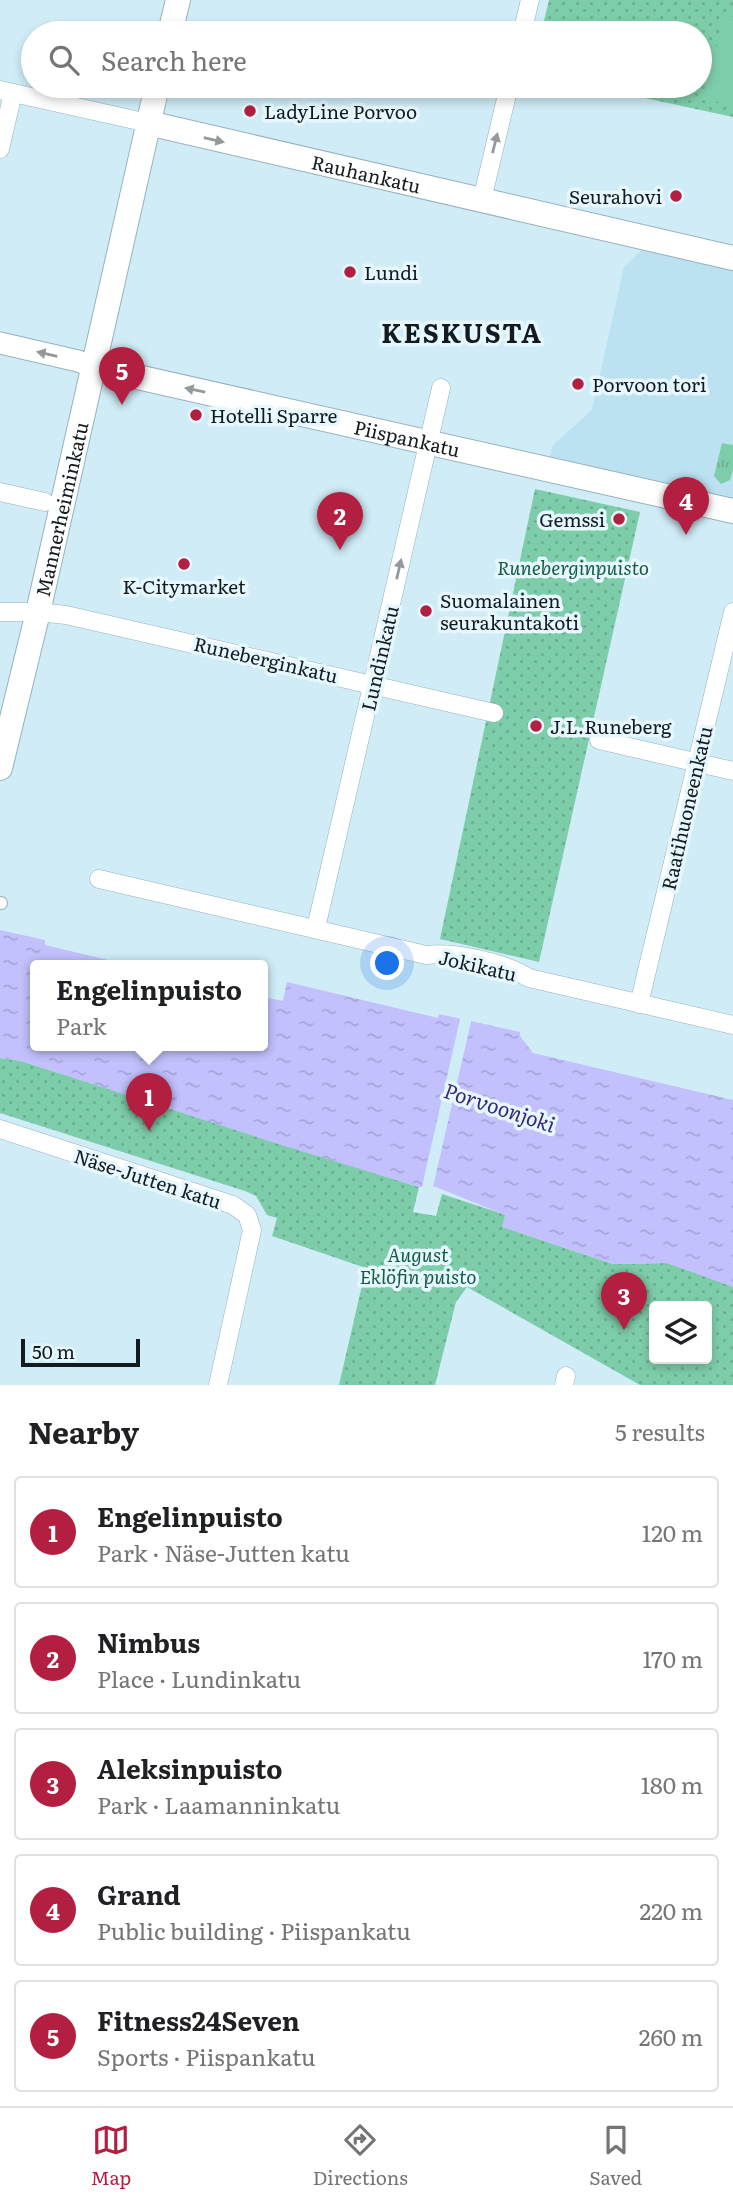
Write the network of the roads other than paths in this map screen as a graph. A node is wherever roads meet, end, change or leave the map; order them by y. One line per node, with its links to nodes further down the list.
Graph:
1 (178, 0): 3 (main road)
2 (530, 0): 4 (street)
3 (173, 21)
4 (525, 21)
5 (7, 91): 10 (street)
6 (38, 98): 9 (street, Rauhankatu)
7 (154, 98): 9 (main road, Mannerheiminkatu)
8 (506, 98): 11 (street, one-way to 8)
9 (148, 123): 11 (main road, Rauhankatu, one-way to 11); 14 (main road, Mannerheiminkatu)
10 (0, 149)
11 (482, 200): 12 (main road, Rauhankatu)
12 (733, 258)
13 (0, 343): 14 (street, Piispankatu, one-way to 13)
14 (93, 367): 16 (main road, Piispankatu, one-way to 14); 20 (main road, Mannerheiminkatu)
15 (441, 388): 16 (street, Lundinkatu)
16 (429, 442): 19 (main road, Piispankatu); 23 (street, Lundinkatu, one-way to 16)
17 (0, 492): 18 (street)
18 (45, 502)
19 (733, 511)
20 (38, 611): 21 (street, Runeberginkatu); 23 (street, Runeberginkatu); 27 (main road, Mannerheiminkatu)
21 (0, 612)
22 (733, 612): 26 (street, Raatihuoneenkatu)
23 (373, 683): 24 (street, Runeberginkatu); 30 (street, Lundinkatu)
24 (494, 713)
25 (599, 740): 26 (street)
26 (697, 762): 28 (street); 31 (street, Raatihuoneenkatu)
27 (0, 768)
28 (733, 771)
29 (99, 879): 30 (street, Jokikatu)
30 (316, 928): 31 (street, Jokikatu)
31 (639, 1004): 32 (street, Jokikatu)
32 (733, 1025)
33 (0, 1129): 34 (street, Näse-Jutten katu)
34 (218, 1385)

